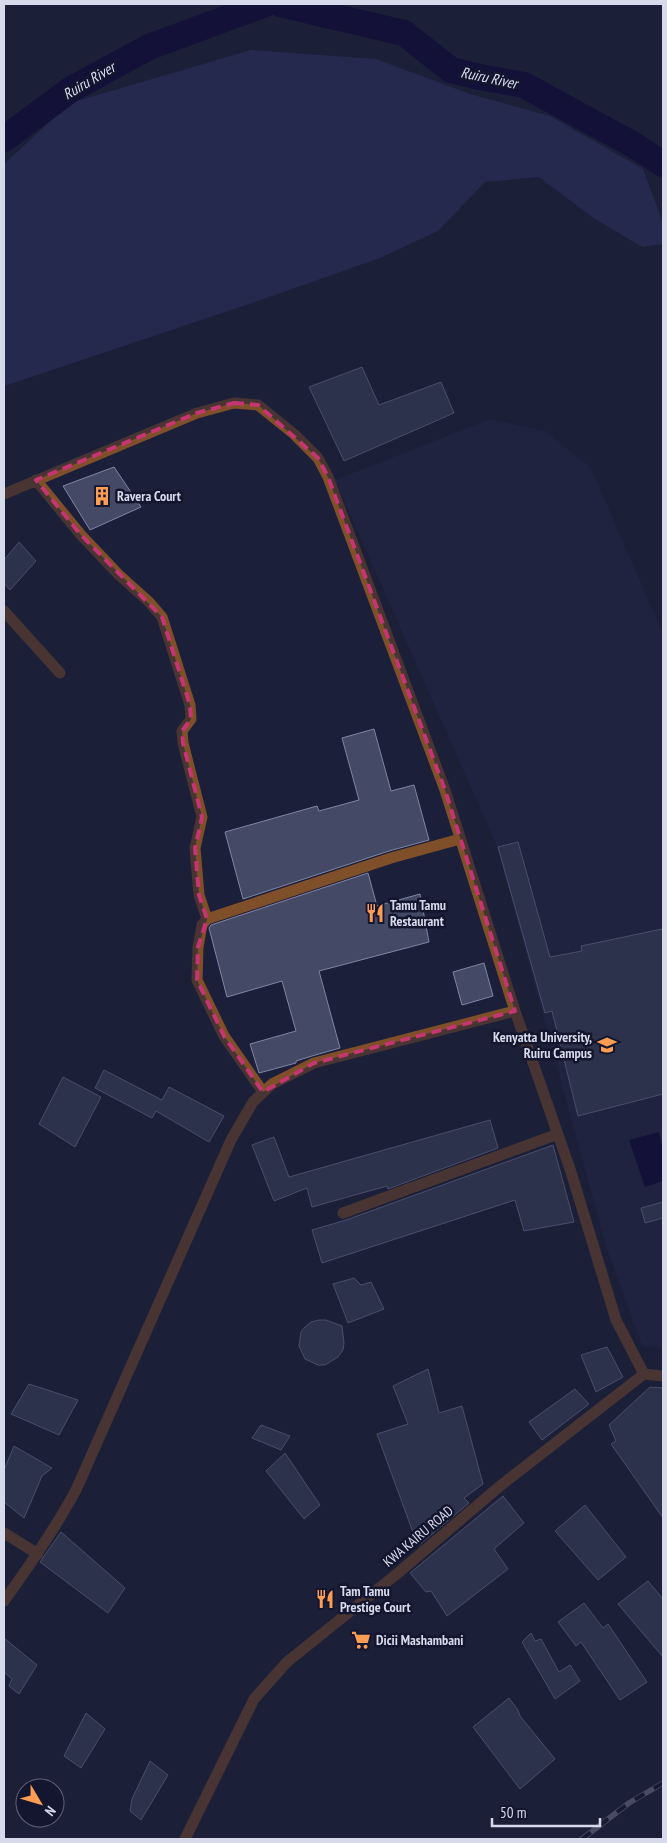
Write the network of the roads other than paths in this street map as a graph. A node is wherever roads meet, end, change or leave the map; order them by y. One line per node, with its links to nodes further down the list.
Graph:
1 (36, 480): 2 (street); 5 (street); 6 (street)
2 (4, 494)
3 (4, 611): 4 (street)
4 (60, 673)
5 (460, 839): 6 (street); 7 (street)
6 (207, 919): 8 (street)
7 (516, 1011): 8 (street); 9 (street)
8 (263, 1092): 14 (street)
9 (558, 1134): 10 (street); 11 (street)
10 (343, 1213)
11 (644, 1374): 12 (street); 16 (street, KWA KAIRU ROAD)
12 (663, 1376)
13 (4, 1533): 14 (street)
14 (38, 1554): 15 (street)
15 (4, 1602)
16 (185, 1839)

